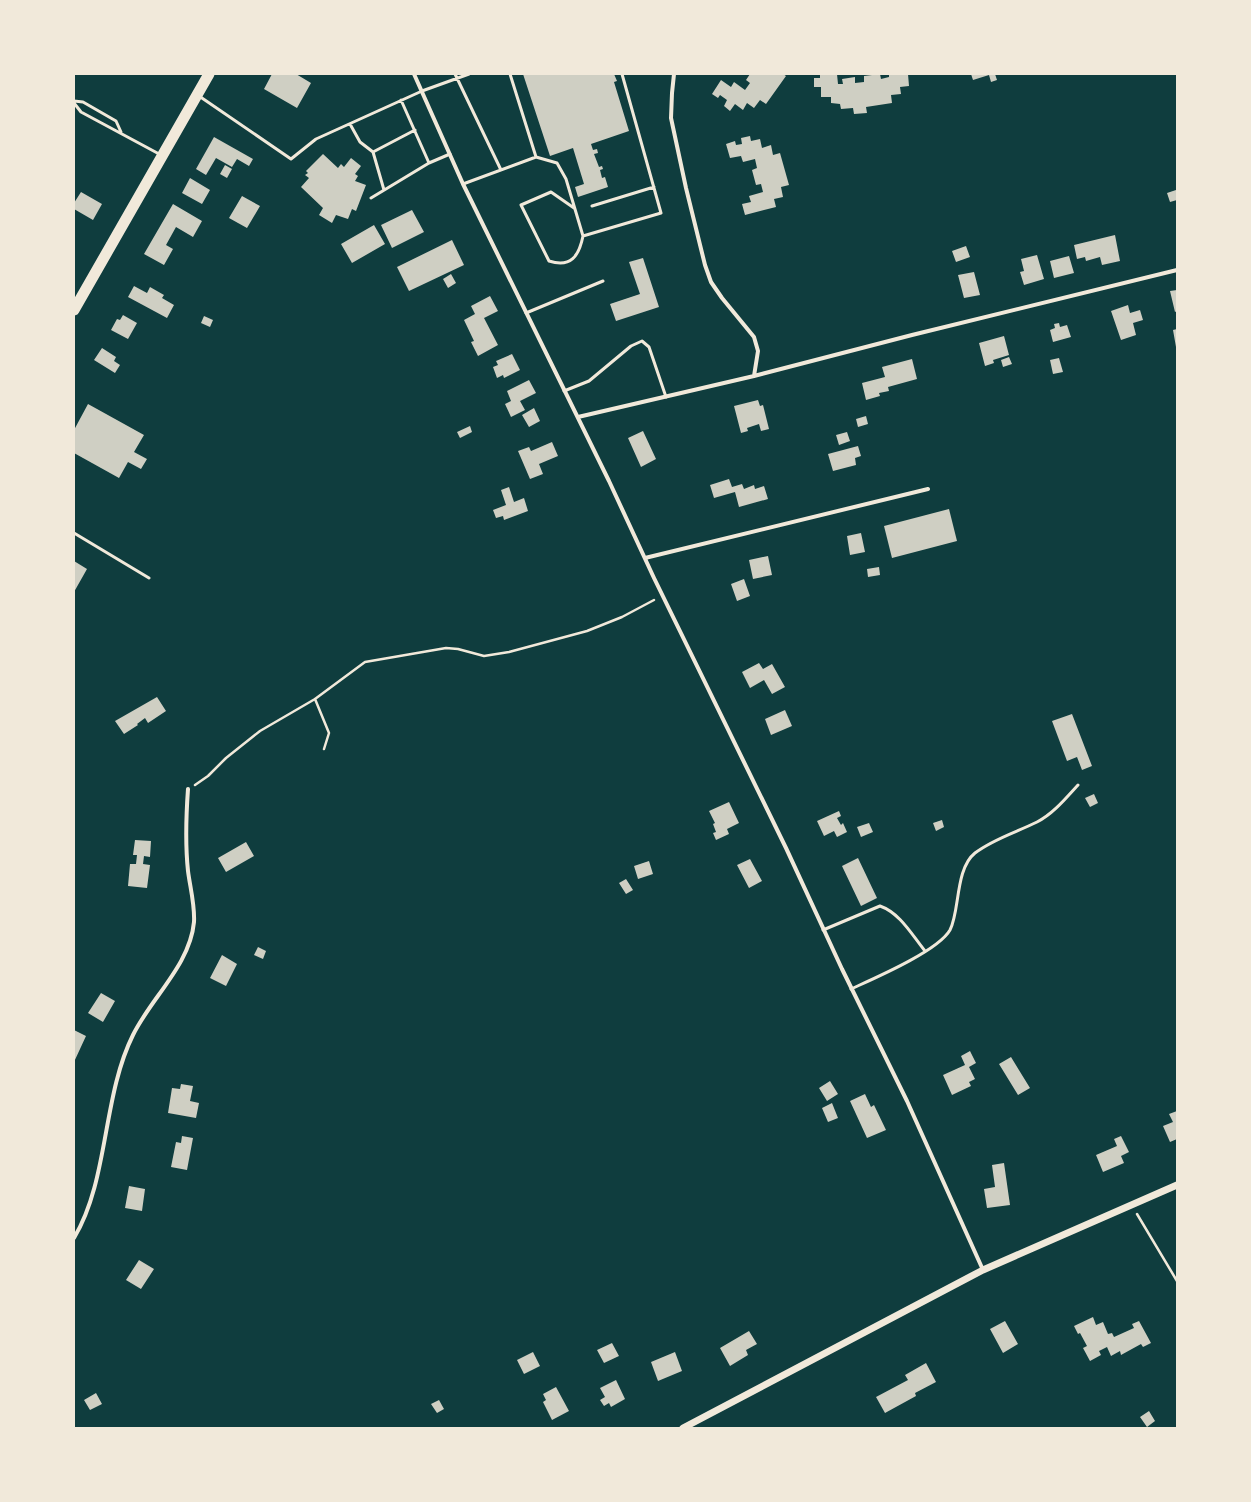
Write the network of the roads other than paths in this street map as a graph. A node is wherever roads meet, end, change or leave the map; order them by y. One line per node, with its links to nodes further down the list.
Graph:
1 (209, 74): 10 (highway)
2 (414, 74): 9 (street)
3 (455, 74): 8 (lane)
4 (469, 74): 8 (lane)
5 (510, 74): 19 (lane)
6 (622, 74): 23 (lane)
7 (674, 74): 33 (street)
8 (457, 78): 9 (lane); 21 (lane)
9 (422, 91): 11 (lane); 17 (street)
10 (197, 95): 13 (lane); 18 (highway)
11 (401, 100): 13 (lane); 14 (lane)
12 (74, 102): 15 (lane); 15 (lane)
13 (350, 124): 16 (lane)
14 (415, 130): 16 (lane); 20 (lane)
15 (121, 132): 18 (lane)
16 (373, 152): 24 (lane)
17 (450, 154): 20 (lane); 22 (street)
18 (162, 156): 31 (highway)
19 (536, 157): 21 (lane); 27 (lane)
20 (429, 163): 24 (lane)
21 (501, 170): 22 (lane)
22 (463, 184): 32 (street)
23 (654, 187): 26 (lane); 28 (lane)
24 (384, 190): 25 (lane)
25 (371, 198)
26 (592, 206)
27 (575, 209): 28 (lane); 28 (lane)
28 (583, 236)
29 (1177, 270): 33 (street)
30 (603, 281): 32 (lane)
31 (74, 310)
32 (526, 314): 34 (street)
33 (754, 376): 35 (street)
34 (564, 391): 35 (lane); 36 (street)
35 (666, 397): 36 (street)
36 (578, 418): 39 (street)
37 (928, 489): 39 (street)
38 (74, 533): 40 (lane)
39 (645, 558): 43 (street)
40 (149, 578)
41 (1078, 785): 44 (lane)
42 (188, 789): 47 (street)
43 (823, 930): 44 (lane); 45 (street)
44 (925, 951): 45 (lane)
45 (851, 989): 48 (street)
46 (1177, 1185): 48 (street)
47 (74, 1238)
48 (983, 1270): 49 (street)
49 (683, 1428)

